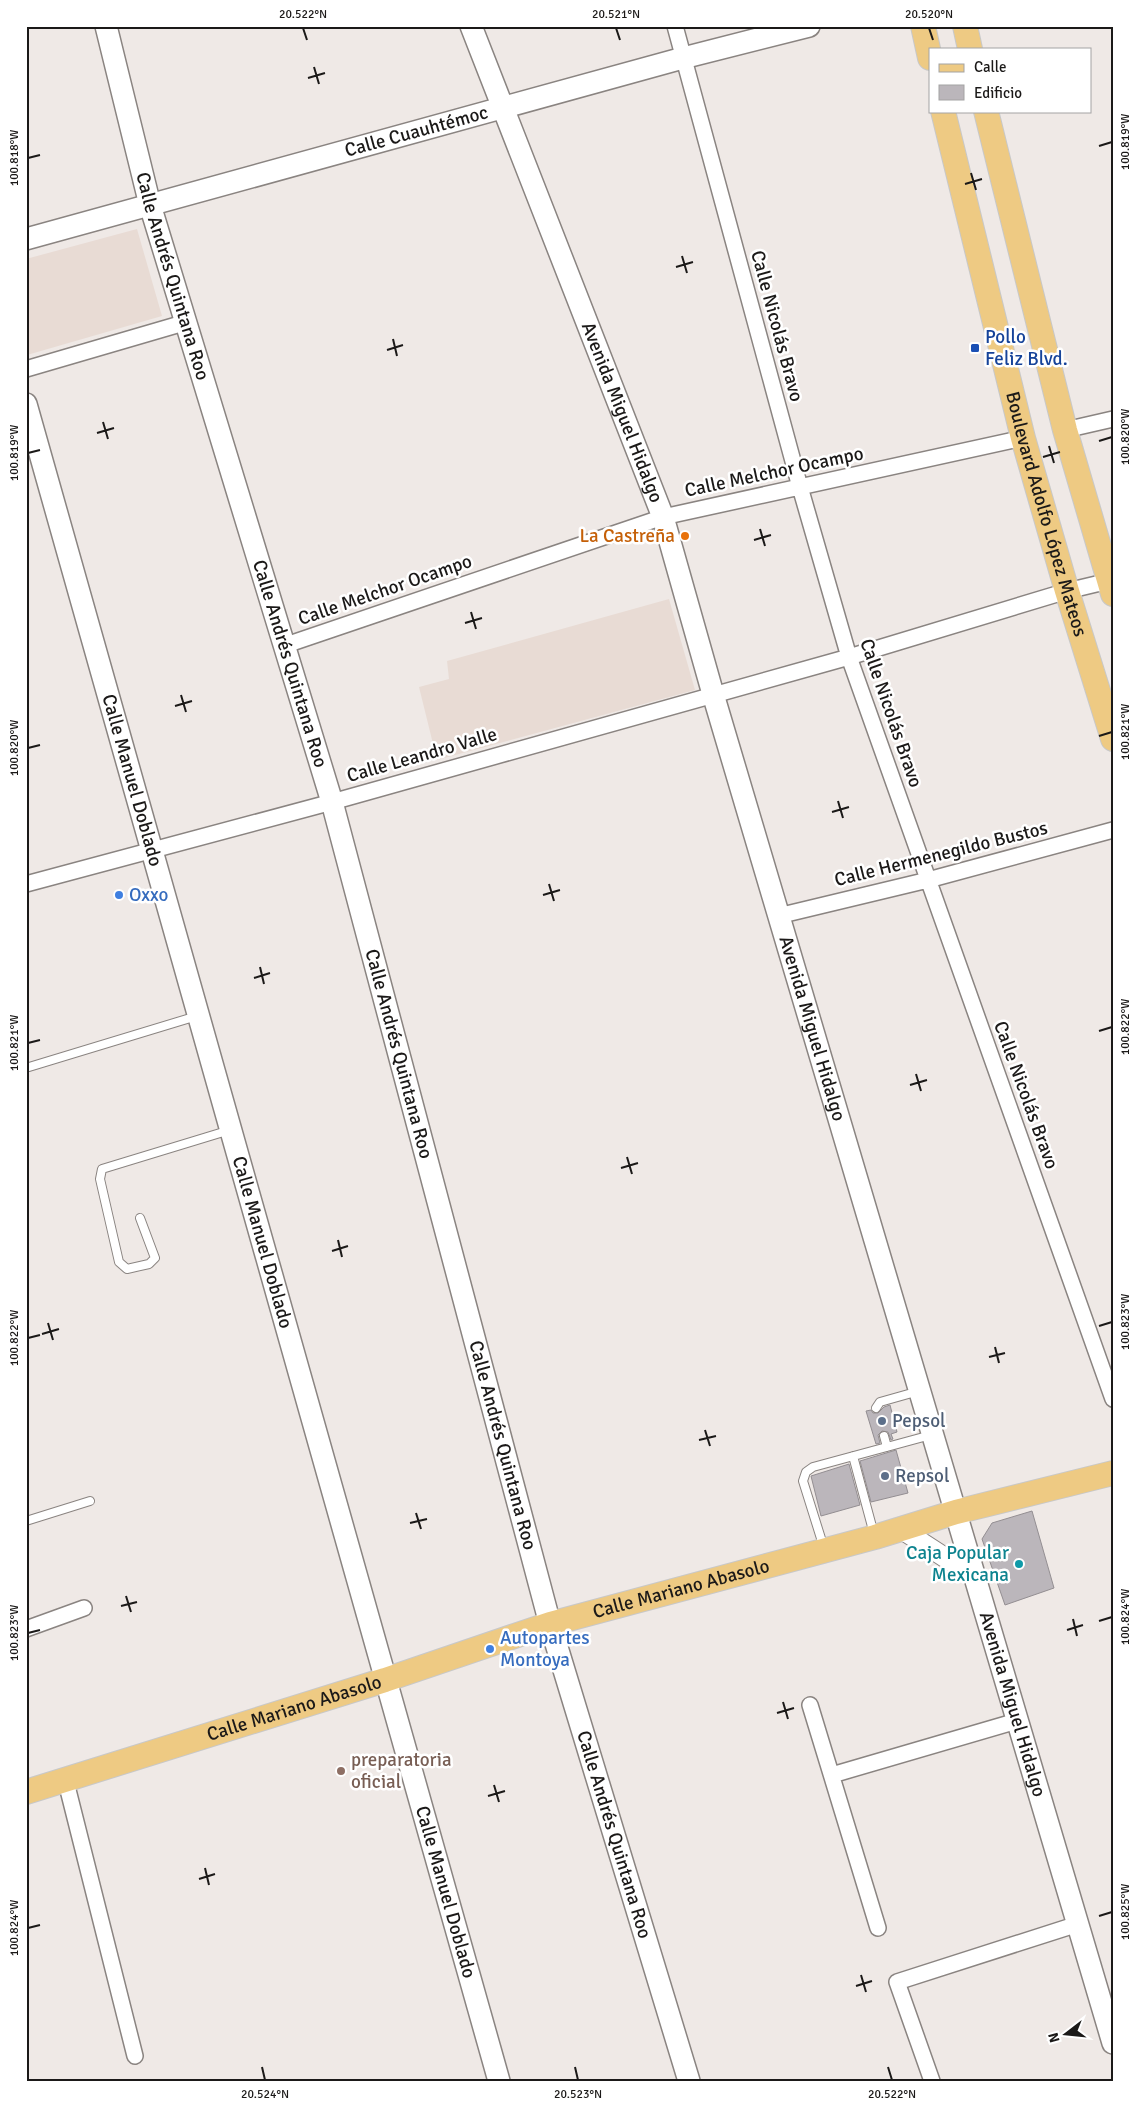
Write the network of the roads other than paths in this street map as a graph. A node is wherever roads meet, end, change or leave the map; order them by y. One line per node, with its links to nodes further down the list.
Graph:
1 (106, 26): 13 (main road, Calle Andrés Quintana Roo)
2 (471, 26): 10 (main road, Avenida Miguel Hidalgo)
3 (675, 26): 9 (street, Calle Nicolás Bravo)
4 (809, 26): 9 (main road, Calle Cuauhtémoc)
5 (922, 26): 8 (main road)
6 (965, 26): 7 (main road)
7 (970, 48)
8 (929, 54)
9 (683, 58): 10 (main road, Calle Cuauhtémoc); 21 (street, Calle Nicolás Bravo)
10 (502, 108): 13 (main road, Calle Cuauhtémoc); 22 (main road, Avenida Miguel Hidalgo)
11 (943, 112): 20 (main road, Boulevard Adolfo López Mateos)
12 (986, 112): 19 (main road)
13 (150, 205): 14 (main road, Calle Cuauhtémoc); 15 (main road, Calle Andrés Quintana Roo)
14 (26, 239)
15 (186, 322): 16 (street); 25 (main road, Calle Andrés Quintana Roo)
16 (26, 369)
17 (26, 404): 31 (main road, Calle Manuel Doblado)
18 (1113, 419): 19 (street)
19 (1065, 430): 23 (main road)
20 (1023, 438): 21 (street, Calle Melchor Ocampo); 24 (main road, Boulevard Adolfo López Mateos)
21 (800, 487): 22 (street, Calle Melchor Ocampo); 26 (street, Calle Nicolás Bravo)
22 (663, 517): 25 (street, Calle Melchor Ocampo); 27 (main road, Avenida Miguel Hidalgo)
23 (1112, 585): 24 (street, Calle Leandro Valle)
24 (1067, 591): 26 (street, Calle Leandro Valle); 28 (main road, Boulevard Adolfo López Mateos)
25 (283, 646): 29 (main road, Calle Andrés Quintana Roo)
26 (849, 656): 27 (street, Calle Leandro Valle); 32 (street, Calle Nicolás Bravo)
27 (713, 694): 29 (street, Calle Leandro Valle); 34 (main road, Avenida Miguel Hidalgo)
28 (1113, 739)
29 (332, 802): 31 (street, Calle Leandro Valle); 55 (main road, Calle Andrés Quintana Roo)
30 (1113, 830): 32 (street, Calle Hermenegildo Bustos)
31 (151, 851): 33 (street, Calle Leandro Valle); 35 (main road, Calle Manuel Doblado)
32 (928, 880): 34 (street, Calle Hermenegildo Bustos); 40 (street, Calle Nicolás Bravo)
33 (26, 884)
34 (778, 916): 39 (main road, Avenida Miguel Hidalgo)
35 (197, 1016): 36 (lane); 37 (main road, Calle Manuel Doblado)
36 (29, 1067)
37 (230, 1130): 38 (lane); 57 (main road, Calle Manuel Doblado)
38 (140, 1218)
39 (920, 1390): 41 (lane); 42 (main road, Avenida Miguel Hidalgo)
40 (1113, 1399)
41 (876, 1408)
42 (933, 1434): 44 (lane); 48 (main road, Avenida Miguel Hidalgo)
43 (884, 1436): 44 (lane)
44 (887, 1447): 45 (lane)
45 (853, 1456): 51 (lane); 52 (lane)
46 (1113, 1473): 48 (main road, Calle Mariano Abasolo)
47 (90, 1501): 49 (lane)
48 (956, 1512): 50 (main road, Calle Mariano Abasolo); 53 (main road, Avenida Miguel Hidalgo)
49 (26, 1521)
50 (902, 1529): 51 (main road, Calle Mariano Abasolo); 53 (street)
51 (875, 1537): 52 (main road, Calle Mariano Abasolo)
52 (825, 1550): 55 (main road, Calle Mariano Abasolo)
53 (975, 1577): 59 (main road, Avenida Miguel Hidalgo)
54 (84, 1608): 56 (street)
55 (550, 1624): 57 (main road, Calle Mariano Abasolo); 68 (main road, Calle Andrés Quintana Roo)
56 (26, 1629)
57 (385, 1680): 61 (main road, Calle Mariano Abasolo); 67 (main road, Calle Manuel Doblado)
58 (810, 1705): 60 (street)
59 (1018, 1720): 60 (street); 63 (main road, Avenida Miguel Hidalgo)
60 (832, 1775): 64 (street)
61 (65, 1778): 62 (main road, Calle Mariano Abasolo); 66 (street)
62 (26, 1792)
63 (1078, 1924): 65 (main road, Avenida Miguel Hidalgo); 69 (street)
64 (878, 1928)
65 (1113, 2043)
66 (134, 2056)
67 (499, 2081)
68 (689, 2081)
69 (932, 2081)

